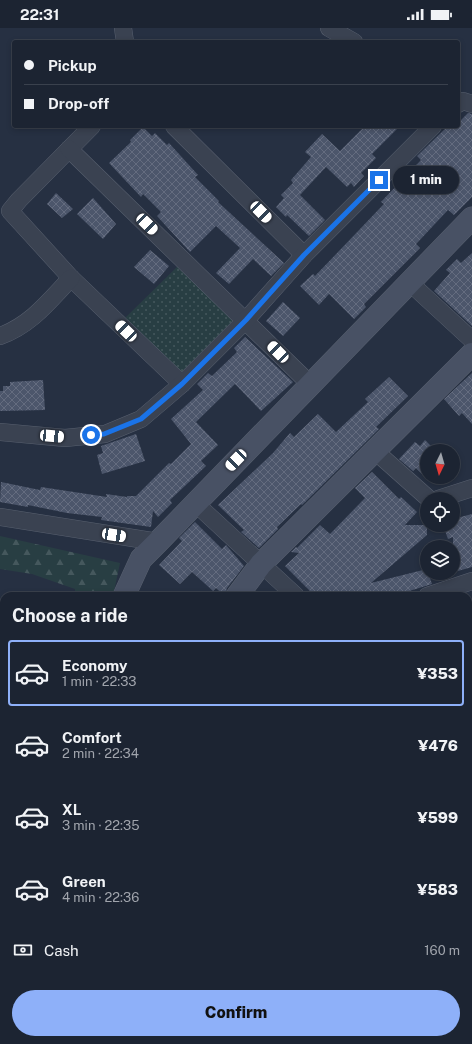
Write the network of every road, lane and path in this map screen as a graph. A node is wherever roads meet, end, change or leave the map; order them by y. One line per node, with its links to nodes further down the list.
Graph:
1 (123, 28): 3 (street)
2 (329, 28): 4 (street)
3 (125, 40)
4 (350, 40)
5 (90, 128): 8 (street)
6 (176, 128): 10 (street)
7 (431, 128): 10 (street)
8 (69, 149): 11 (street); 13 (street)
9 (472, 218): 12 (street)
10 (304, 255): 13 (street)
11 (71, 278): 14 (street); 17 (street)
12 (409, 282): 15 (street); 18 (street)
13 (246, 320): 17 (street); 18 (street)
14 (0, 336)
15 (472, 340)
16 (472, 354): 20 (street)
17 (182, 384): 19 (street)
18 (310, 384): 24 (street)
19 (0, 432)
20 (374, 451): 22 (street); 27 (street)
21 (472, 488): 23 (street)
22 (421, 492)
23 (460, 492)
24 (194, 503): 26 (street); 27 (street)
25 (0, 517): 26 (street)
26 (158, 542): 29 (street)
27 (261, 564): 30 (street); 31 (street)
28 (472, 581): 32 (street)
29 (126, 592)
30 (240, 592)
31 (292, 592)
32 (450, 592)

